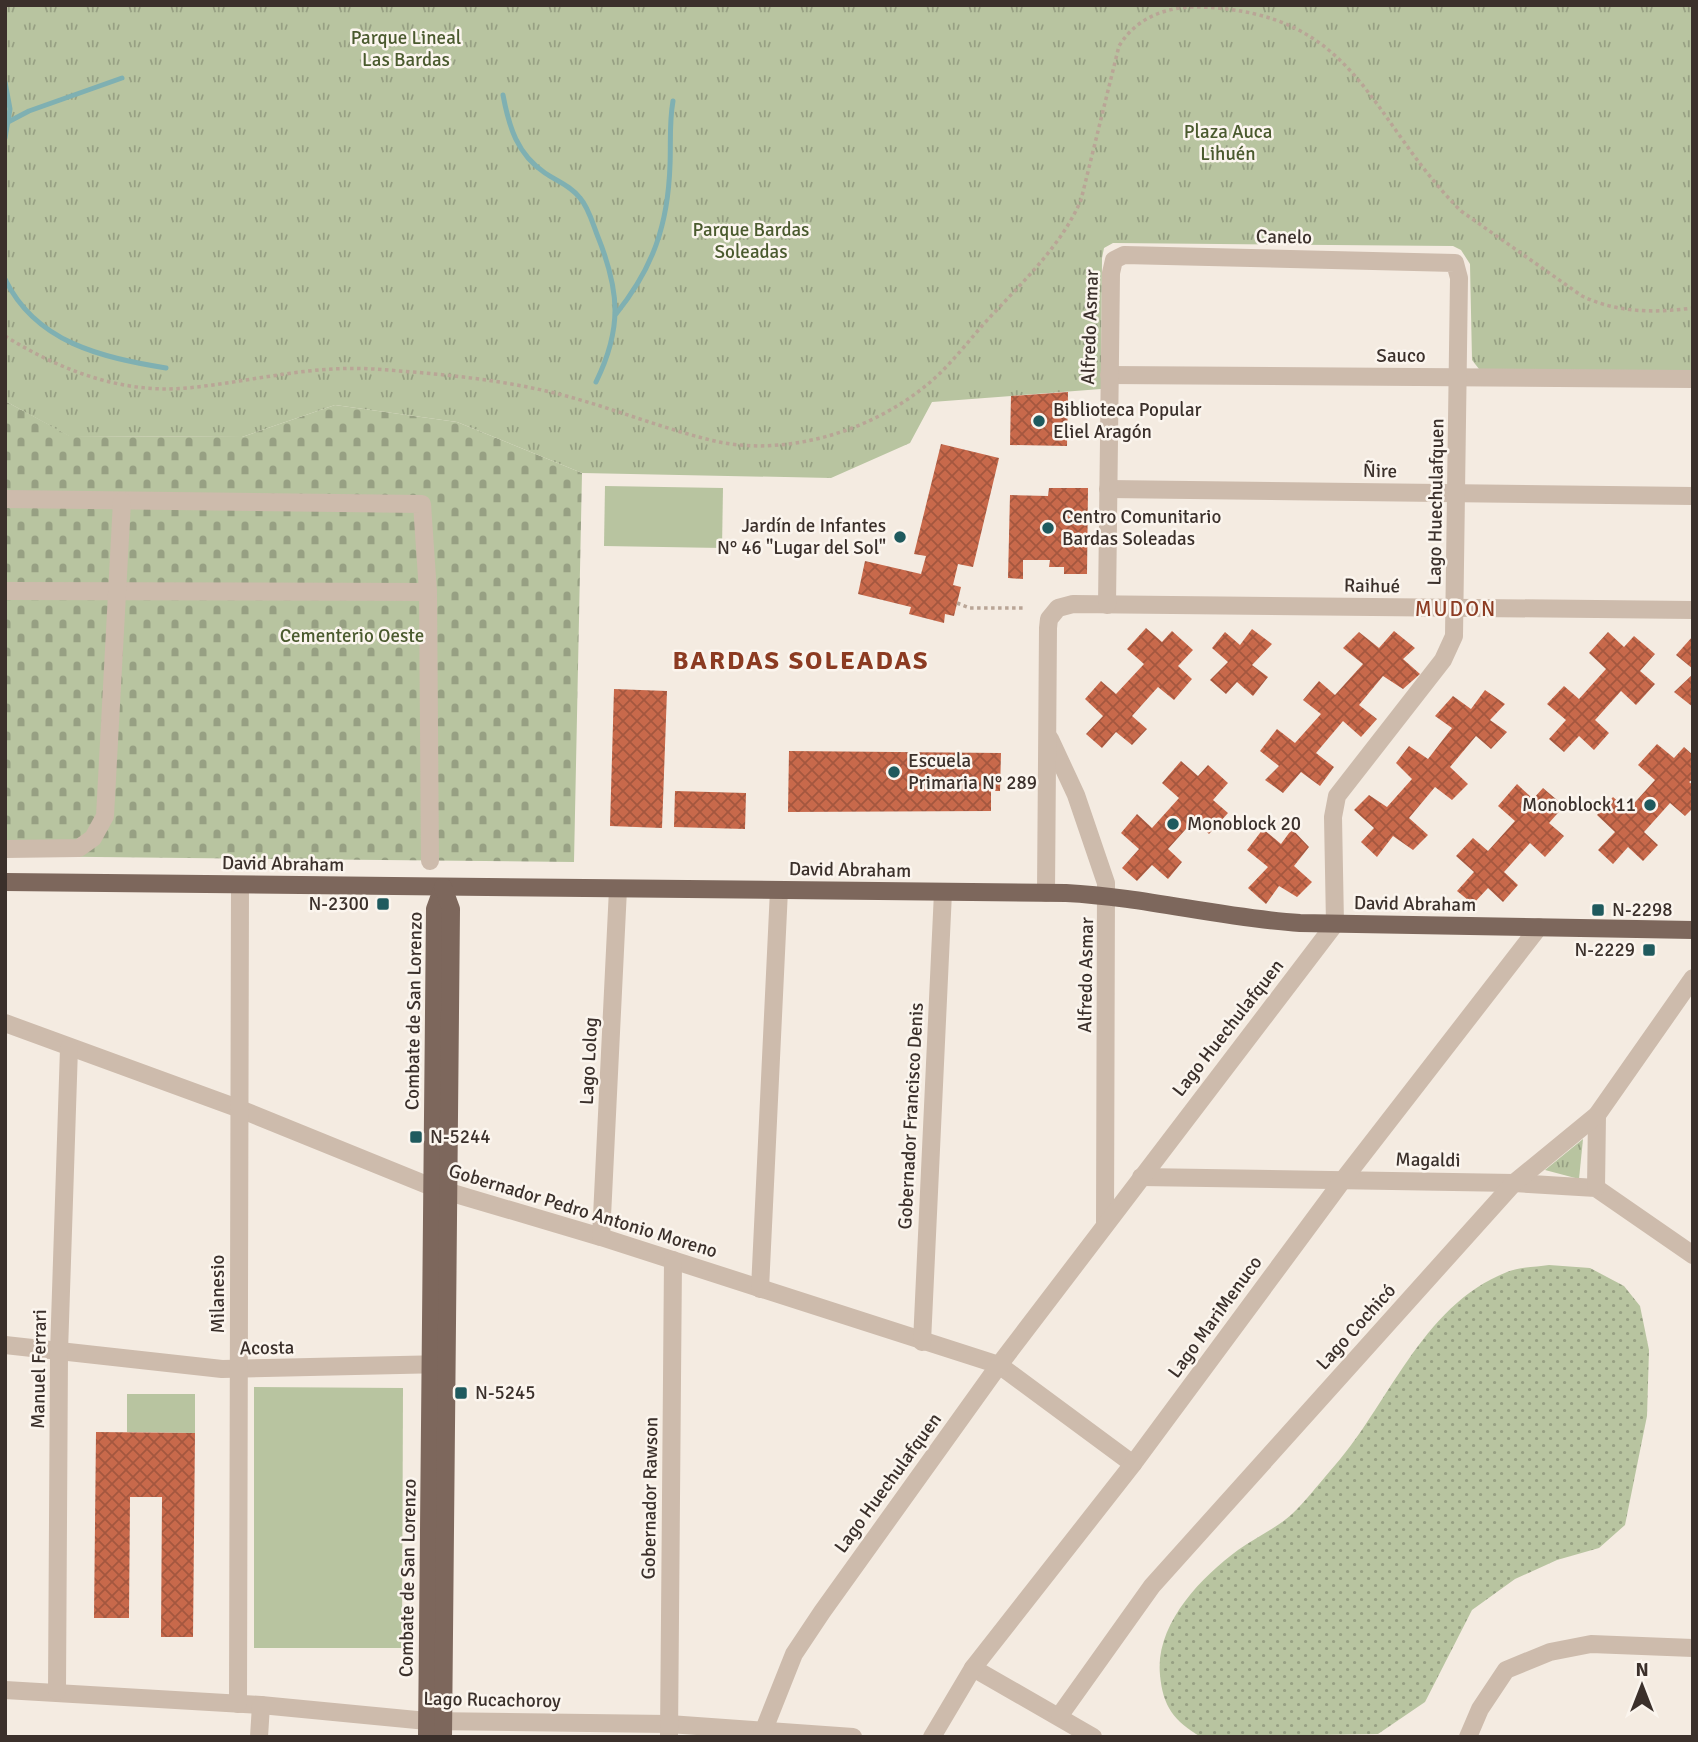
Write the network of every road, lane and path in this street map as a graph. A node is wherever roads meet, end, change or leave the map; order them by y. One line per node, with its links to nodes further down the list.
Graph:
1 (1114, 260): 2 (street, Canelo); 5 (street, Alfredo Asmar)
2 (1455, 263): 6 (street, Lago Huechulafquen)
3 (1693, 308): 4 (path)
4 (5, 336)
5 (1110, 375): 6 (street, Sauco); 8 (street, Alfredo Asmar)
6 (1458, 377): 7 (street, Sauco); 9 (street, Lago Huechulafquen)
7 (1693, 379)
8 (1108, 489): 9 (street, Ñire); 17 (street, Alfredo Asmar)
9 (1457, 493): 10 (street, Ñire); 19 (street, Lago Huechulafquen)
10 (1693, 496)
11 (5, 499): 12 (street)
12 (121, 501): 14 (street); 15 (street)
13 (5, 591): 14 (street)
14 (117, 591): 15 (street); 23 (street)
15 (428, 592): 24 (street)
16 (957, 603): 18 (path)
17 (1107, 605): 19 (street, Raihué); 21 (street, Raihué)
18 (1023, 608)
19 (1456, 608): 20 (street, Raihué); 33 (street, Lago Huechulafquen)
20 (1693, 610)
21 (1053, 612): 22 (street, Alfredo Asmar)
22 (1048, 736): 31 (street, Alfredo Asmar); 32 (street, Alfredo Asmar)
23 (5, 849)
24 (430, 861)
25 (5, 882): 26 (main road, David Abraham)
26 (240, 884): 27 (main road, David Abraham); 39 (street, Milanesio)
27 (443, 887): 28 (main road, David Abraham); 45 (main road, Combate de San Lorenzo)
28 (618, 888): 29 (main road, David Abraham); 47 (street, Lago Lolog)
29 (779, 890): 30 (main road, David Abraham); 50 (street)
30 (943, 892): 31 (main road, David Abraham); 51 (street, Gobernador Francisco Denis)
31 (1046, 893): 32 (main road, David Abraham)
32 (1108, 897): 33 (main road, David Abraham); 46 (street, Alfredo Asmar)
33 (1335, 924): 34 (main road, David Abraham); 41 (street, Lago Huechulafquen)
34 (1539, 927): 35 (main road, David Abraham); 42 (street, Lago MariMenuco)
35 (1693, 930)
36 (1693, 978): 40 (street, Lago Cochicó)
37 (5, 1023): 38 (street, Gobernador Pedro Antonio Moreno)
38 (69, 1048): 39 (street, Gobernador Pedro Antonio Moreno); 53 (street, Manuel Ferrari)
39 (240, 1109): 45 (street, Gobernador Pedro Antonio Moreno); 56 (street, Milanesio)
40 (1597, 1115): 43 (street, Lago Cochicó); 44 (street)
41 (1141, 1177): 42 (street, Magaldi); 46 (street, Lago Huechulafquen)
42 (1343, 1180): 43 (street, Magaldi); 57 (street, Lago MariMenuco)
43 (1514, 1183): 44 (street, Magaldi); 64 (street, Lago Cochicó)
44 (1596, 1188): 48 (street)
45 (440, 1189): 47 (street, Gobernador Pedro Antonio Moreno); 54 (main road, Combate de San Lorenzo)
46 (1105, 1225): 55 (street, Lago Huechulafquen)
47 (601, 1237): 49 (street, Gobernador Pedro Antonio Moreno)
48 (1693, 1255)
49 (673, 1260): 50 (street, Gobernador Pedro Antonio Moreno); 66 (street, Gobernador Rawson)
50 (760, 1289): 51 (street, Gobernador Pedro Antonio Moreno)
51 (922, 1342): 55 (street, Gobernador Pedro Antonio Moreno)
52 (5, 1345): 53 (street, Acosta)
53 (59, 1352): 56 (street, Acosta); 61 (street, Manuel Ferrari)
54 (439, 1364): 56 (street, Acosta); 65 (main road, Combate de San Lorenzo)
55 (999, 1365): 57 (street, Gobernador Pedro Antonio Moreno); 67 (street, Lago Huechulafquen)
56 (239, 1370): 62 (street, Milanesio)
57 (1133, 1464): 59 (street, Lago MariMenuco)
58 (1693, 1648): 72 (street)
59 (973, 1668): 64 (street); 70 (street, Lago MariMenuco)
60 (5, 1690): 61 (street, Lago Rucachoroy)
61 (57, 1691): 62 (street, Lago Rucachoroy)
62 (238, 1704): 63 (street, Lago Rucachoroy)
63 (261, 1705): 65 (street, Lago Rucachoroy); 68 (street)
64 (1060, 1715): 71 (street)
65 (435, 1729): 66 (street, Lago Rucachoroy)
66 (669, 1730): 67 (street, Lago Rucachoroy)
67 (762, 1734): 69 (street, Lago Rucachoroy)
68 (259, 1737)
69 (853, 1737)
70 (932, 1737)
71 (1093, 1737)
72 (1468, 1737)

